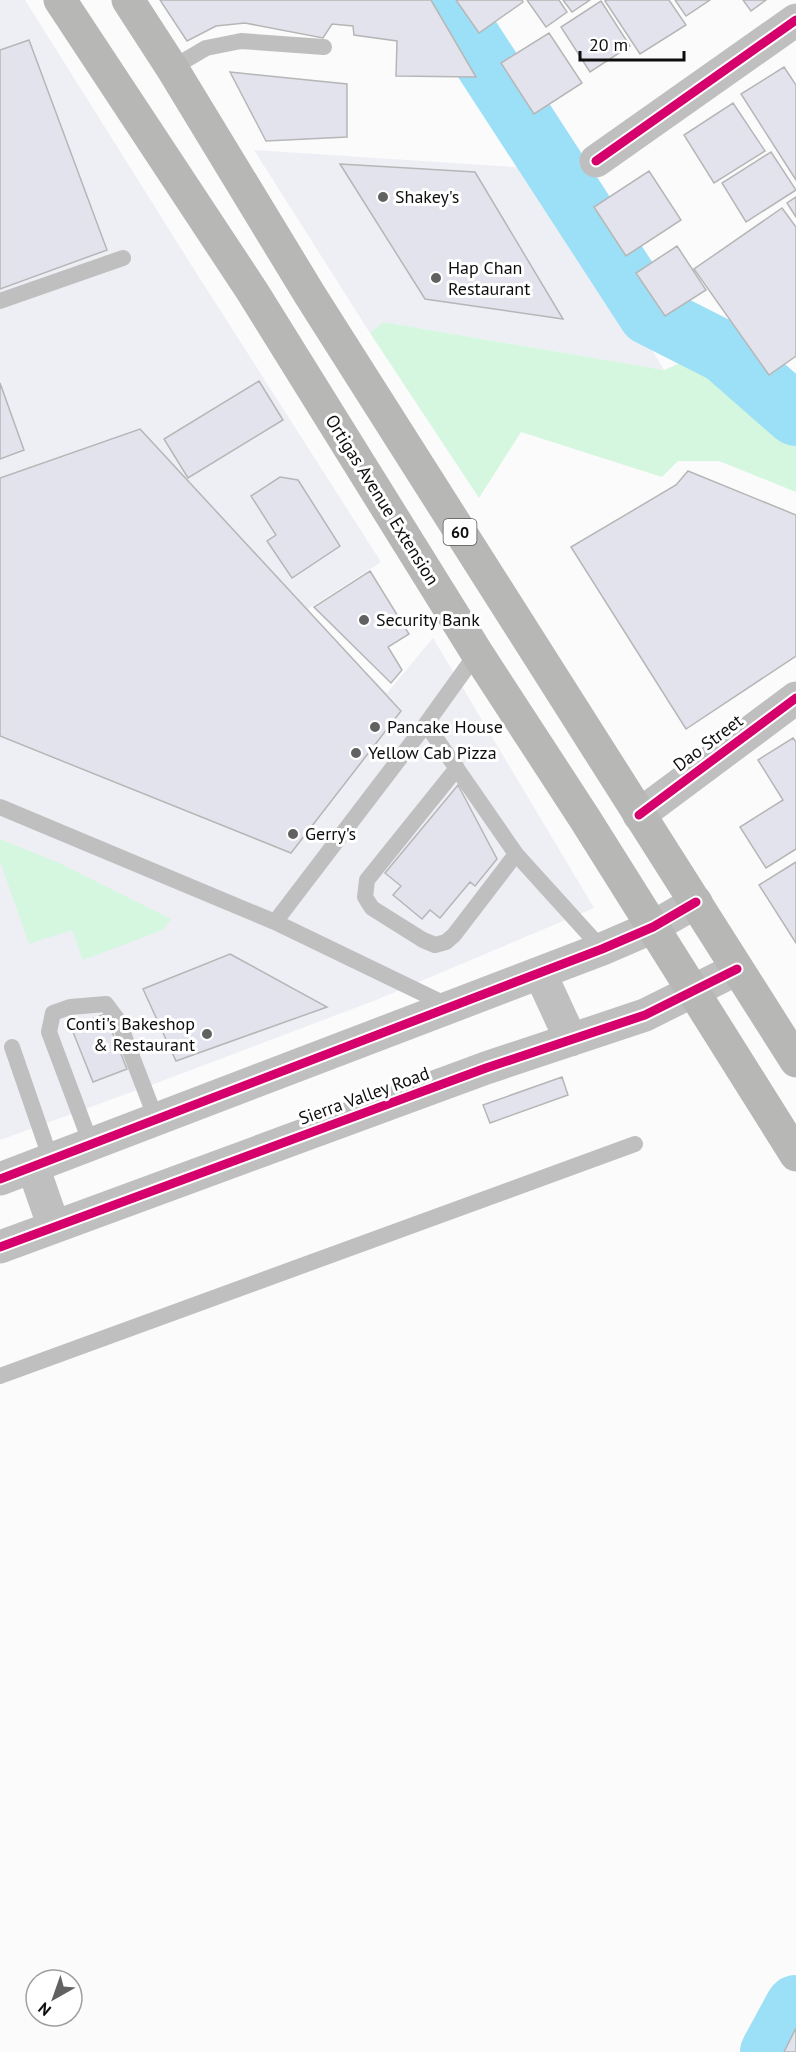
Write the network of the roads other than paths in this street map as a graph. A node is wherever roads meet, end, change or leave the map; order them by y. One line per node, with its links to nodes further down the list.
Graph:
1 (60, 0): 9 (main road, Ortigas Avenue Extension)
2 (128, 0): 5 (main road, 60)
3 (796, 20): 6 (street)
4 (324, 47): 5 (lane)
5 (172, 68): 14 (main road, 60)
6 (596, 161)
7 (123, 258): 8 (lane)
8 (0, 302)
9 (477, 652): 11 (lane); 18 (main road, Ortigas Avenue Extension)
10 (796, 699): 14 (street, Dao Street)
11 (426, 724): 12 (lane); 17 (lane)
12 (457, 768): 15 (lane); 15 (lane)
13 (0, 807): 17 (lane)
14 (639, 815): 16 (main road, 60)
15 (516, 854): 19 (lane)
16 (696, 902): 18 (street); 20 (main road, 60)
17 (274, 922): 23 (lane)
18 (653, 927): 19 (street); 22 (main road, Ortigas Avenue Extension)
19 (602, 949): 21 (street)
20 (737, 969): 22 (street, Sierra Valley Road); 26 (main road, 60)
21 (540, 973): 23 (street); 24 (street)
22 (693, 991): 24 (street, Sierra Valley Road); 30 (main road, Ortigas Avenue Extension)
23 (450, 1006): 27 (street)
24 (571, 1040): 33 (street, Sierra Valley Road)
25 (12, 1047): 31 (lane)
26 (792, 1047)
27 (156, 1119): 28 (street); 28 (lane)
28 (91, 1144): 31 (street)
29 (635, 1144): 35 (lane)
30 (796, 1155)
31 (42, 1163): 32 (street); 33 (street)
32 (0, 1179)
33 (54, 1227): 34 (street, Sierra Valley Road)
34 (0, 1247)
35 (0, 1376)

